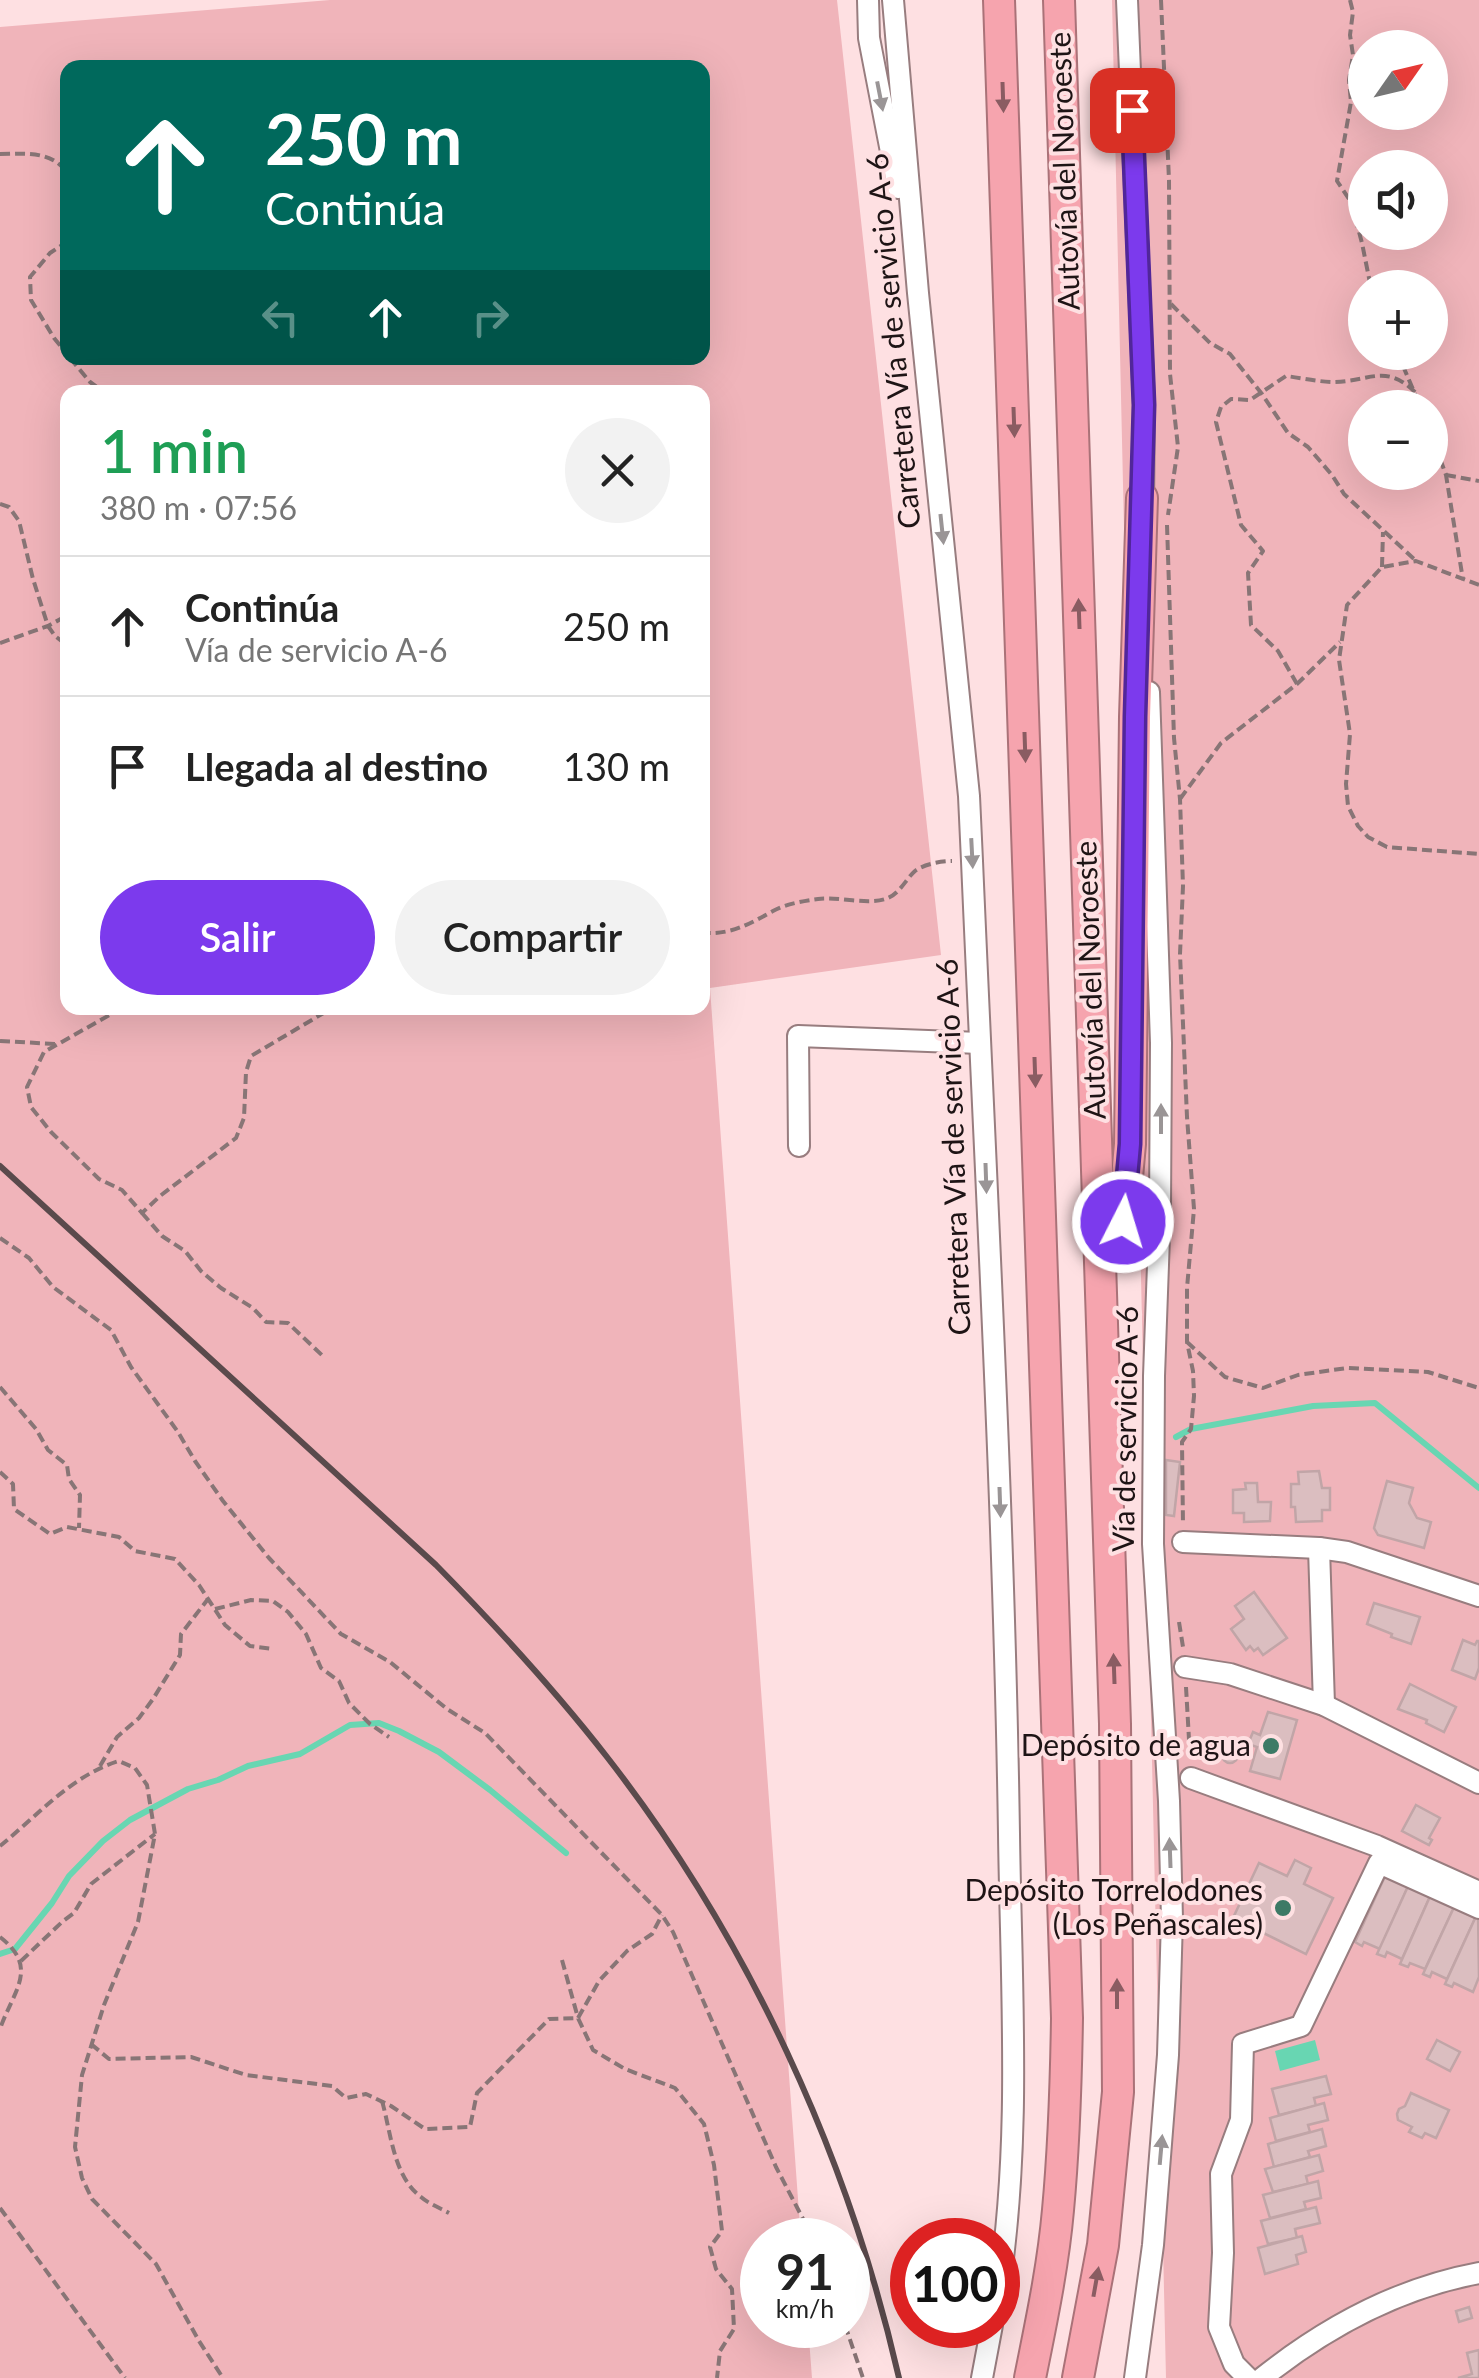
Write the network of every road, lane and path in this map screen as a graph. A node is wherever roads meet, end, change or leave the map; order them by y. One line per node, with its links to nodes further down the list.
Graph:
1 (868, 0): 12 (street, one-way to 12)
2 (893, 0): 12 (street, Carretera Vía de servicio A-6)
3 (999, 0): 94 (highway, Autovía del Noroeste, one-way to 94)
4 (1059, 0): 47 (highway, Autovía del Noroeste, one-way to 4)
5 (1127, 0): 22 (street, Vía de servicio A-6)
6 (1162, 0): 13 (path)
7 (1350, 0): 11 (path)
8 (0, 154): 9 (path)
9 (60, 162)
10 (60, 246): 14 (path)
11 (1367, 270)
12 (918, 293): 37 (street, Carretera Vía de servicio A-6, one-way to 37)
13 (1171, 304): 18 (path); 35 (path)
14 (60, 345)
15 (76, 365): 16 (path)
16 (94, 385)
17 (1413, 390): 18 (path)
18 (1262, 394): 24 (path); 34 (path)
19 (1448, 475): 20 (path)
20 (1479, 481)
21 (1448, 487): 27 (path)
22 (1142, 498): 47 (highway); 96 (street, Vía de servicio A-6, one-way to 22)
23 (0, 504): 30 (path)
24 (1383, 532): 25 (path); 26 (path)
25 (1416, 561): 26 (path); 27 (path)
26 (1382, 567): 32 (path)
27 (1463, 580): 28 (path)
28 (1479, 585)
29 (60, 619): 30 (path)
30 (48, 626): 31 (path); 33 (path)
31 (60, 640)
32 (1342, 641): 34 (path); 36 (path)
33 (0, 643)
34 (1297, 684): 35 (path)
35 (1180, 799): 48 (path)
36 (1479, 854)
37 (972, 861): 38 (path); 42 (street, Carretera Vía de servicio A-6)
38 (710, 933)
39 (109, 1015): 43 (path)
40 (320, 1015): 45 (path)
41 (0, 1041): 43 (path)
42 (980, 1043): 44 (street); 85 (street, Carretera Vía de servicio A-6, one-way to 85)
43 (56, 1044): 45 (path)
44 (799, 1146)
45 (142, 1213): 49 (path)
46 (0, 1238): 73 (path)
47 (1100, 1253): 95 (highway, Autovía del Noroeste, one-way to 47)
48 (1186, 1342): 51 (path); 54 (path)
49 (325, 1358)
50 (0, 1387): 53 (path)
51 (1479, 1388)
52 (0, 1472): 53 (path)
53 (79, 1529): 57 (path)
54 (1183, 1542): 55 (street)
55 (1319, 1548): 56 (street); 62 (street)
56 (1479, 1596)
57 (208, 1599): 58 (path); 64 (path)
58 (214, 1609): 60 (path); 63 (path)
59 (1179, 1622): 61 (path)
60 (274, 1649)
61 (1185, 1667): 62 (street); 65 (path)
62 (1324, 1705): 66 (street)
63 (389, 1737)
64 (100, 1766): 67 (path); 68 (path)
65 (1192, 1778): 71 (street)
66 (1479, 1784)
67 (155, 1834): 76 (path); 80 (path)
68 (13, 1835): 69 (path); 70 (path)
69 (0, 1838)
70 (0, 1846)
71 (1479, 1892)
72 (1479, 1908): 97 (street)
73 (662, 1915): 78 (path); 84 (path)
74 (0, 1937): 76 (path)
75 (562, 1960): 78 (path)
76 (21, 1961): 77 (path)
77 (2, 2018): 79 (path)
78 (578, 2018): 81 (path); 91 (path)
79 (0, 2029)
80 (92, 2044): 81 (path); 90 (path)
81 (382, 2101): 83 (path)
82 (0, 2208): 89 (path)
83 (449, 2213)
84 (803, 2218)
85 (1007, 2218)
86 (1479, 2272): 98 (street)
87 (853, 2348): 92 (path)
88 (988, 2348): 93 (street)
89 (125, 2378)
90 (222, 2378)
91 (718, 2378)
92 (863, 2378)
93 (982, 2378)
94 (1030, 2378)
95 (1078, 2378)
96 (1136, 2378)
97 (1248, 2378)
98 (1262, 2378)

